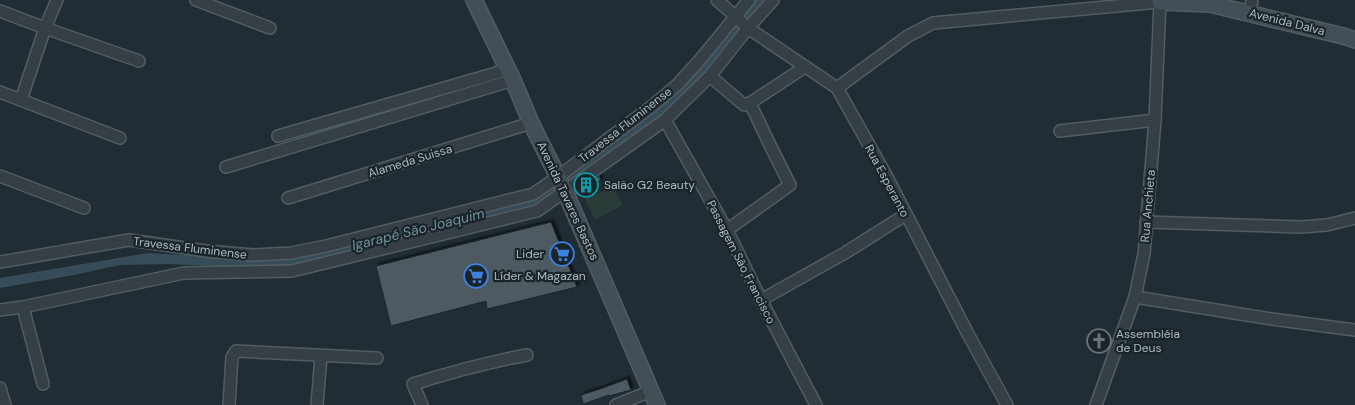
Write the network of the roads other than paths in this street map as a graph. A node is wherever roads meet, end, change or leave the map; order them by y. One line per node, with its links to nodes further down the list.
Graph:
1 (56, 0): 12 (street)
2 (196, 0): 13 (street)
3 (474, 0): 17 (main road, Avenida Tavares Bastos)
4 (717, 0): 11 (street, Rua Esperanto)
5 (750, 0): 11 (street, Travessa Fluminense)
6 (773, 0): 11 (street)
7 (1160, 1): 8 (main road, Avenida Dalva); 19 (street); 24 (street, Rua Anchieta)
8 (1210, 2): 9 (main road, Avenida Dalva)
9 (1251, 6): 14 (main road, Avenida Dalva)
10 (0, 11): 12 (street)
11 (742, 23): 16 (street, Rua Esperanto); 18 (street); 31 (street, Travessa Fluminense)
12 (45, 28): 15 (street); 21 (street)
13 (270, 28)
14 (1355, 40)
15 (139, 61)
16 (805, 67): 19 (street, Rua Esperanto); 22 (street)
17 (511, 74): 25 (main road, Avenida Tavares Bastos); 27 (street); 29 (street)
18 (710, 76): 22 (street); 23 (street)
19 (837, 88): 34 (street, Rua Esperanto)
20 (0, 92): 21 (street)
21 (22, 100): 28 (street)
22 (750, 103): 37 (street)
23 (665, 120): 31 (street); 37 (street, Passagem São Francisco)
24 (1155, 120): 26 (street); 36 (street, Rua Anchieta)
25 (532, 123): 31 (main road, Avenida Tavares Bastos); 32 (street, Alameda Suissa)
26 (1060, 131)
27 (278, 136)
28 (120, 138)
29 (226, 167)
30 (0, 176): 33 (street)
31 (562, 183): 38 (street, Travessa Fluminense); 41 (street); 49 (main road, Avenida Tavares Bastos)
32 (288, 198)
33 (84, 208)
34 (905, 215): 40 (street); 56 (street, Rua Esperanto)
35 (1355, 218): 36 (street)
36 (1146, 222): 39 (street, Rua Anchieta)
37 (727, 230): 40 (street, Passagem São Francisco)
38 (0, 262)
39 (1135, 297): 43 (street); 57 (street, Rua Anchieta)
40 (761, 300): 55 (street, Passagem São Francisco)
41 (22, 307): 42 (street); 47 (street)
42 (0, 310)
43 (1355, 330)
44 (527, 355): 53 (street)
45 (321, 356): 46 (street); 51 (street); 52 (street)
46 (377, 358)
47 (42, 384)
48 (0, 388): 50 (street)
49 (654, 398): 54 (street)
50 (5, 405)
51 (229, 405)
52 (317, 405)
53 (422, 405)
54 (616, 405)
55 (816, 405)
56 (1007, 405)
57 (1096, 405)

